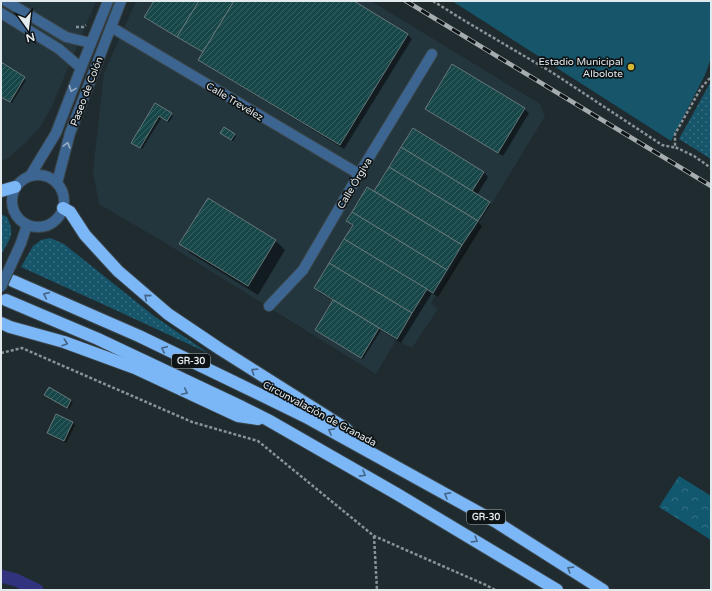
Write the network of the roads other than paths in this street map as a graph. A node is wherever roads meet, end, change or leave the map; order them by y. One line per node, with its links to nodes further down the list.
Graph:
1 (6, 1): 6 (street)
2 (108, 1): 6 (street, Paseo de Colón)
3 (121, 1): 5 (street, Paseo de Colón)
4 (1, 13): 8 (street)
5 (111, 27): 9 (street, Calle Trevélez); 11 (street, Paseo de Colón, one-way to 5)
6 (91, 43): 8 (street, Paseo de Colón)
7 (432, 54): 9 (street, Calle Órgiva)
8 (81, 68): 10 (street, Paseo de Colón, one-way to 10)
9 (359, 174): 19 (street, Calle Órgiva)
10 (30, 176): 11 (street); 12 (street)
11 (57, 183): 14 (street)
12 (15, 187): 13 (highway); 15 (street)
13 (1, 191)
14 (63, 208): 15 (street); 22 (highway, one-way to 14)
15 (27, 225): 17 (street, bridge)
16 (14, 281): 22 (highway, Circunvalación de Granada / GR-30, one-way to 16)
17 (1, 287)
18 (6, 300): 21 (highway, GR-30)
19 (269, 306)
20 (1, 323): 21 (highway, one-way to 21)
21 (268, 420): 23 (highway, GR-30, one-way to 23)
22 (365, 449): 24 (highway, Circunvalación de Granada / GR-30, one-way to 22)
23 (557, 590)
24 (603, 590)

